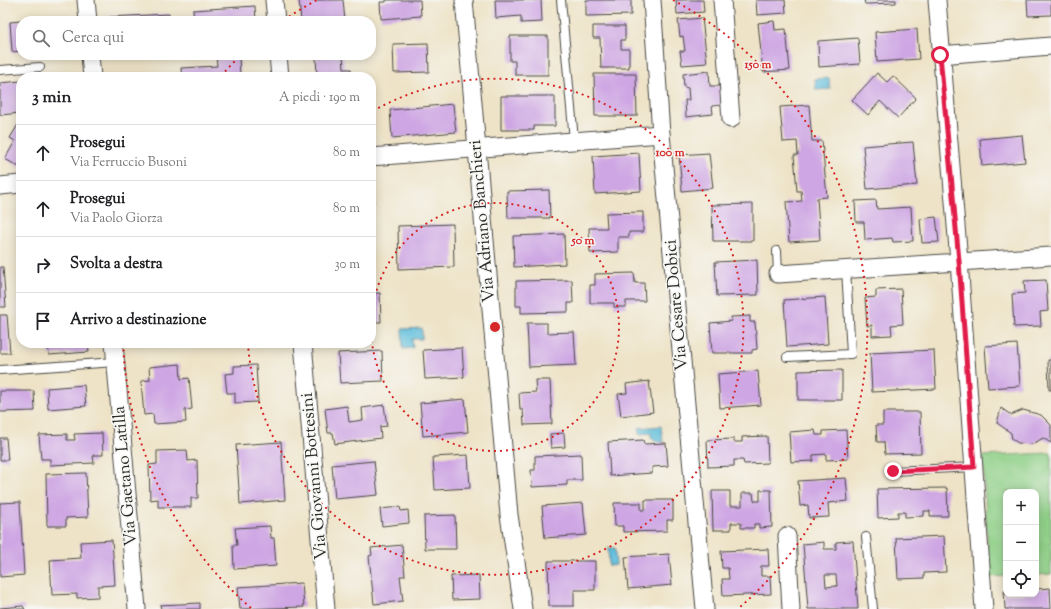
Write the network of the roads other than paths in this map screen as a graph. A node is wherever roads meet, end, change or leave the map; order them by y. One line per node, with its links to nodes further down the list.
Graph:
1 (86, 0): 8 (street)
2 (274, 0): 9 (street)
3 (464, 0): 21 (street, Via Adriano Banchieri)
4 (561, 0): 20 (lane)
5 (652, 0): 19 (street, Via Cesare Dobici)
6 (722, 0): 18 (street)
7 (937, 0): 11 (street)
8 (88, 16)
9 (276, 16)
10 (1051, 46): 11 (street)
11 (940, 55): 27 (street)
12 (90, 60): 16 (street)
13 (278, 60): 17 (street)
14 (40, 67): 15 (lane)
15 (0, 70)
16 (92, 72)
17 (280, 72)
18 (731, 119)
19 (661, 134): 20 (street); 42 (street, Via Cesare Dobici)
20 (574, 140): 21 (street)
21 (476, 147): 22 (street); 41 (street, Via Adriano Banchieri)
22 (376, 156)
23 (16, 184): 24 (street)
24 (0, 186)
25 (777, 251): 29 (lane)
26 (1051, 256): 27 (street)
27 (959, 261): 28 (street); 35 (street)
28 (846, 269): 29 (street); 32 (lane)
29 (778, 274)
30 (115, 348): 33 (street, Via Gaetano Latilla)
31 (303, 348): 40 (street, Via Giovanni Bottesini)
32 (787, 357)
33 (116, 362): 34 (lane); 39 (street, Via Gaetano Latilla)
34 (0, 370)
35 (974, 467): 36 (lane); 45 (street)
36 (893, 471)
37 (787, 536): 43 (street)
38 (866, 538): 44 (lane)
39 (137, 609)
40 (326, 609)
41 (523, 609)
42 (705, 609)
43 (791, 609)
44 (873, 609)
45 (984, 609)

